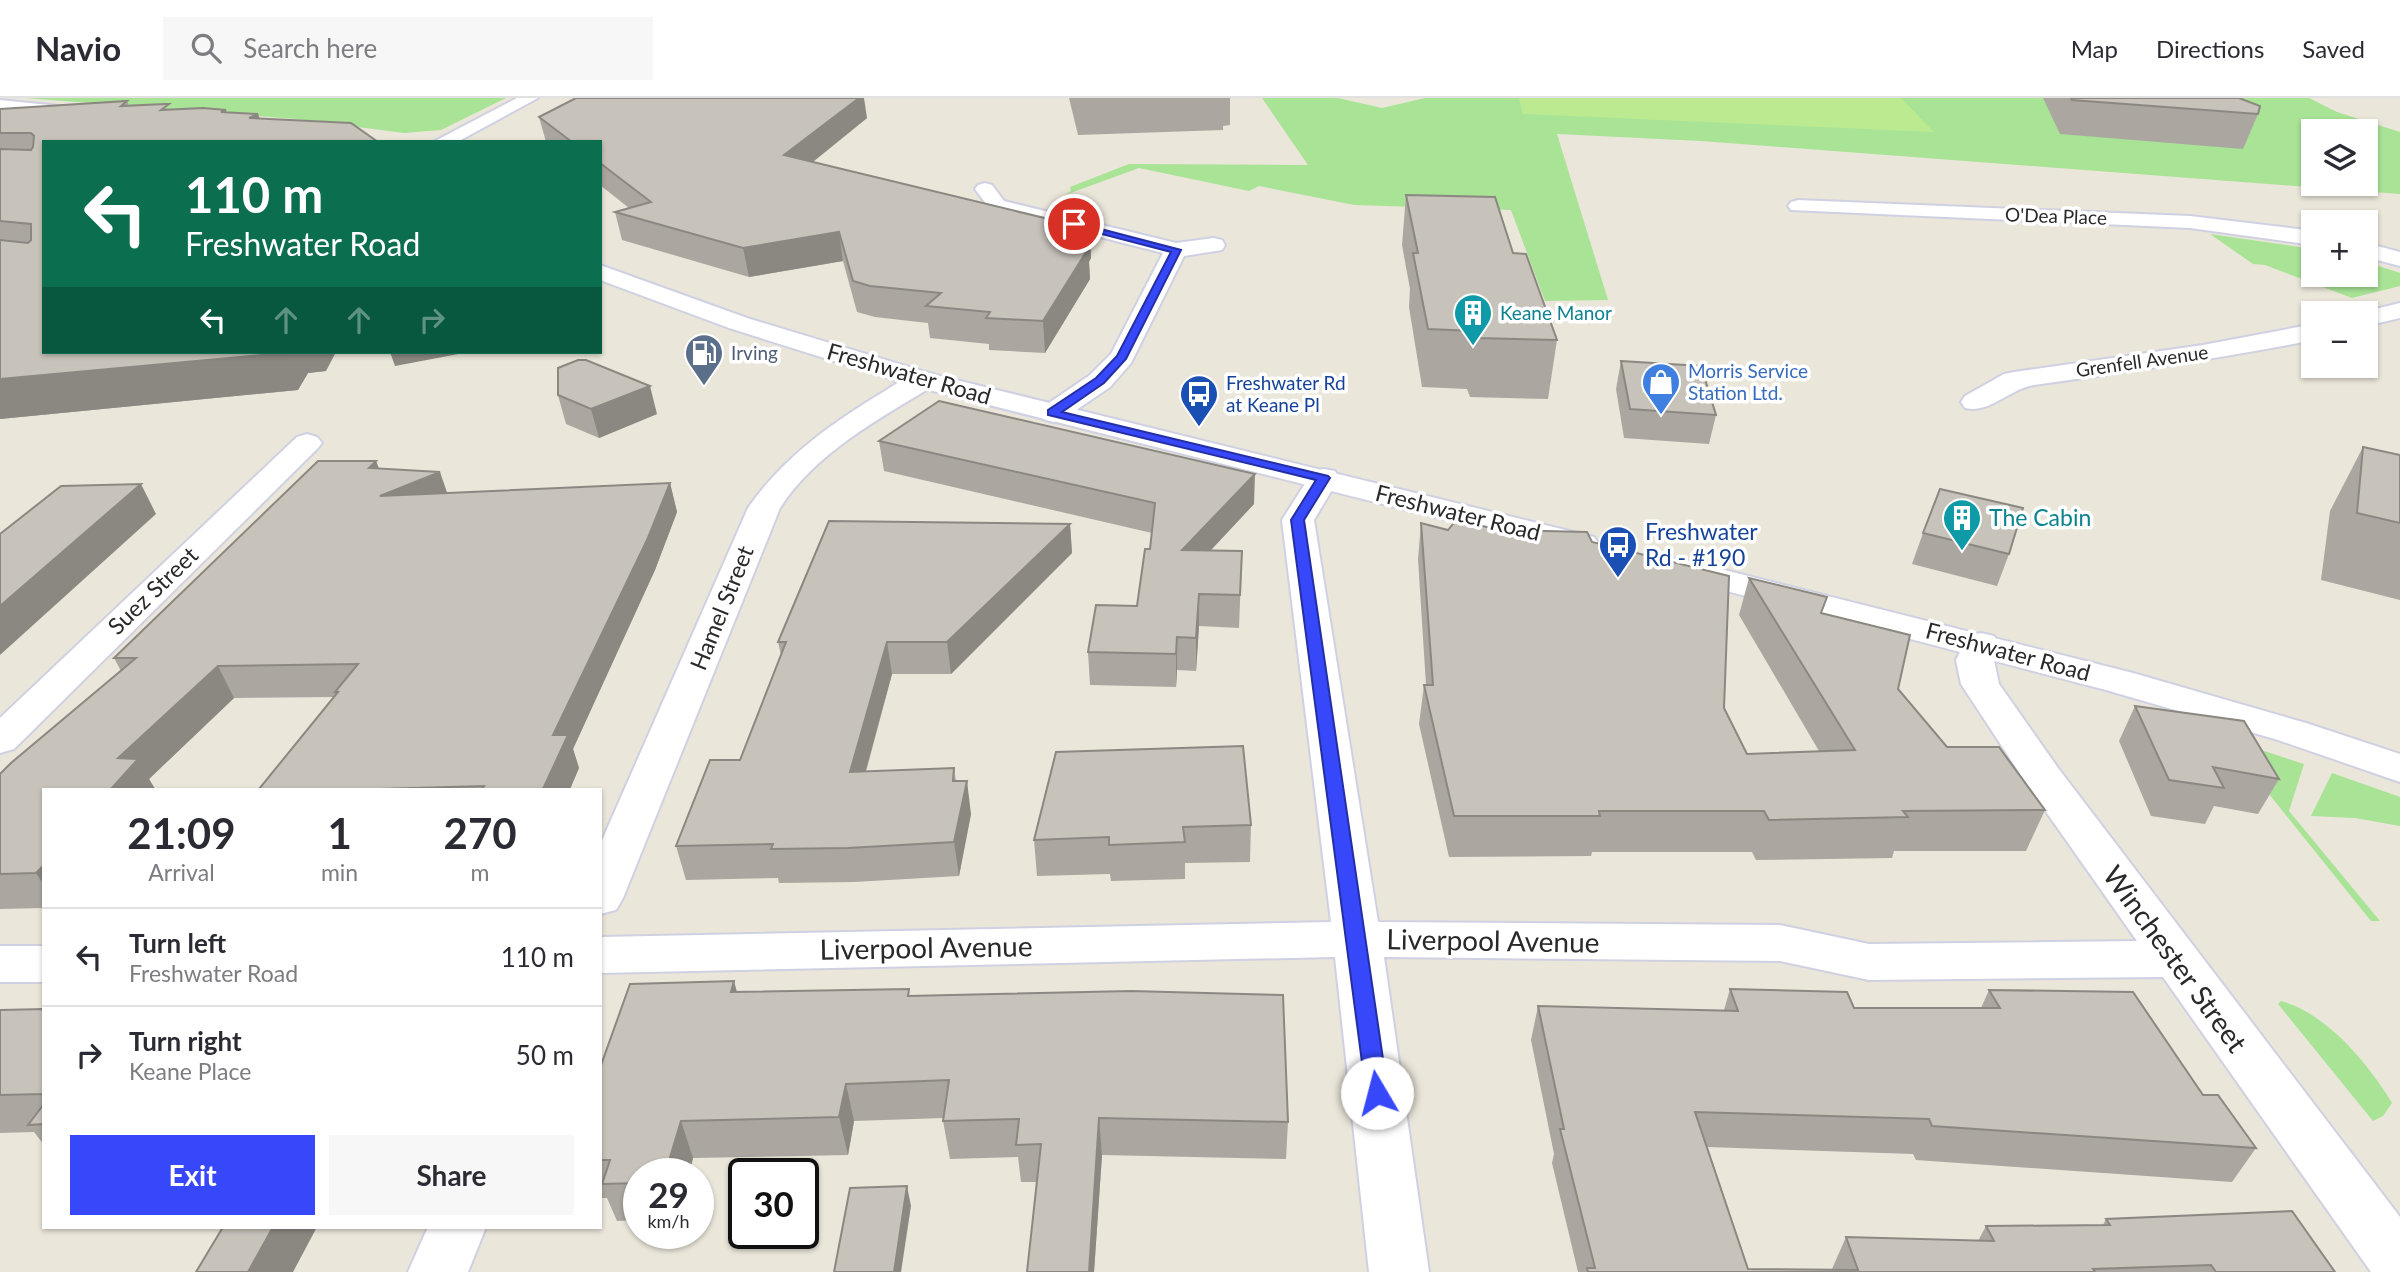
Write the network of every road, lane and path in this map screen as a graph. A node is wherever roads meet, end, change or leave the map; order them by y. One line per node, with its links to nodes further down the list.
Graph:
1 (530, 98): 4 (street)
2 (0, 105): 3 (street)
3 (96, 114)
4 (446, 140)
5 (985, 188): 9 (street)
6 (1798, 206): 7 (street, O'Dea Place)
7 (2301, 236)
8 (1214, 245): 9 (street)
9 (1177, 250): 18 (street)
10 (2378, 253): 11 (street)
11 (2400, 259)
12 (602, 273): 16 (street, Freshwater Road)
13 (2400, 310): 14 (street)
14 (2378, 316)
15 (2301, 334): 17 (street, Grenfell Avenue)
16 (923, 380): 18 (street, Freshwater Road); 26 (street, Hamel Street)
17 (1975, 402)
18 (1053, 413): 20 (street, Freshwater Road)
19 (307, 443): 24 (street, Suez Street)
20 (1324, 478): 21 (street, Freshwater Road); 27 (street)
21 (1609, 551)
22 (1646, 560): 23 (street, Freshwater Road)
23 (1981, 644): 25 (street, Freshwater Road); 29 (street, Winchester Street)
24 (0, 740)
25 (2400, 769)
26 (602, 893)
27 (1357, 939): 28 (street, Liverpool Avenue); 29 (street, Liverpool Avenue); 35 (street)
28 (602, 955)
29 (2174, 959): 33 (street, Winchester Street)
30 (0, 964): 31 (street)
31 (42, 964)
32 (456, 1229): 34 (street)
33 (2400, 1264)
34 (438, 1272)
35 (1399, 1272)

